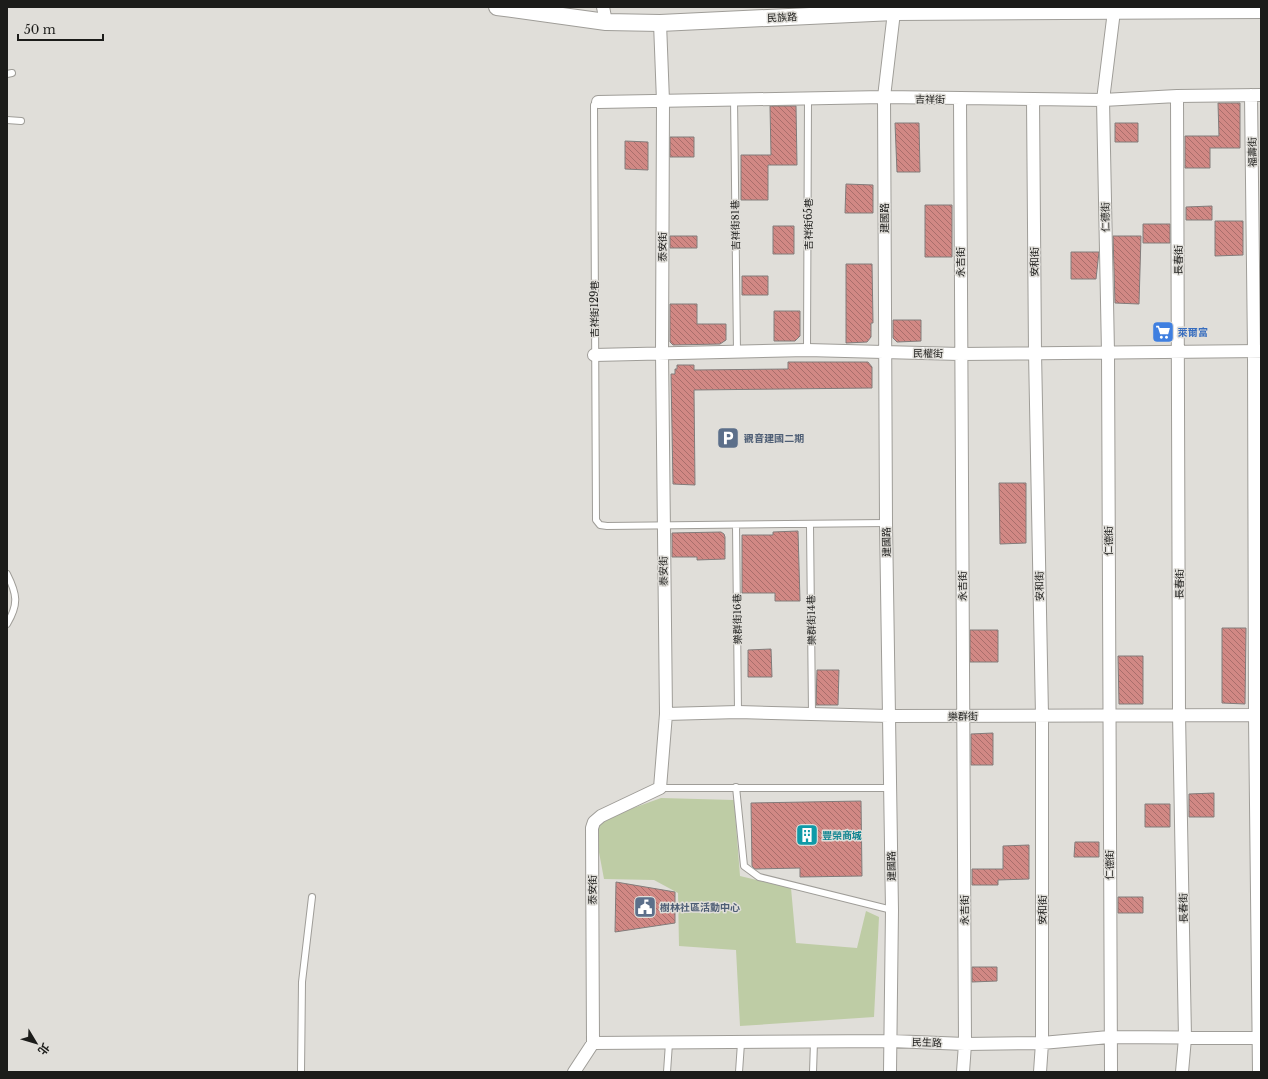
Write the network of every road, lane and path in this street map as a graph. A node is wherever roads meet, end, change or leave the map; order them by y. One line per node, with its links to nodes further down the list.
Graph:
1 (497, 7): 5 (street, 民族路)
2 (1261, 10): 3 (street, 民族路)
3 (1114, 11): 4 (street, 民族路); 14 (street, 仁德街)
4 (894, 12): 6 (street, 民族路); 10 (street, 建國路)
5 (604, 15): 6 (street, 民族路)
6 (660, 23): 15 (street, 泰安街)
7 (1256, 95): 8 (street, 吉祥街); 20 (street, 福壽街)
8 (1177, 96): 14 (street, 吉祥街); 25 (street, 長春街)
9 (734, 98): 11 (street, 吉祥街); 15 (street, 吉祥街); 21 (lane, 吉祥街81巷)
10 (884, 98): 11 (street, 吉祥街); 12 (street, 吉祥街); 22 (street, 建國路)
11 (808, 99): 19 (lane, 吉祥街65巷)
12 (960, 99): 13 (street, 吉祥街); 27 (street, 永吉街)
13 (1033, 99): 14 (street, 吉祥街); 23 (street, 安和街)
14 (1103, 100): 24 (street, 仁德街)
15 (663, 101): 16 (street, 吉祥街); 26 (street, 泰安街)
16 (598, 102): 28 (lane, 吉祥街129巷)
17 (7, 120): 18 (lane)
18 (21, 121)
19 (807, 350): 21 (street, 民權街); 22 (street, 民權街)
20 (1258, 351): 25 (street, 民權街); 40 (street, 福壽街)
21 (737, 352): 26 (street, 民權街)
22 (885, 352): 27 (street, 民權街); 29 (street, 建國路)
23 (1035, 352): 24 (street, 民權街); 27 (street, 民權街); 39 (street, 安和街)
24 (1108, 352): 25 (street, 民權街); 43 (street, 仁德街)
25 (1179, 353): 38 (street, 長春街)
26 (662, 354): 28 (street, 民權街); 30 (street, 泰安街)
27 (960, 354): 42 (street, 永吉街)
28 (594, 355): 30 (lane, 吉祥街129巷)
29 (886, 523): 32 (lane); 41 (street, 建國路)
30 (662, 524): 31 (lane); 36 (street, 泰安街)
31 (736, 525): 32 (lane); 35 (lane, 樂群街16巷)
32 (810, 525): 37 (lane, 樂群街14巷)
33 (7, 574): 34 (lane)
34 (7, 624)
35 (738, 712): 36 (street, 樂群街); 37 (street, 樂群街)
36 (666, 714): 45 (street, 泰安街)
37 (812, 714): 41 (street, 樂群街)
38 (1179, 714): 40 (street, 樂群街); 43 (street, 樂群街); 50 (street, 長春街)
39 (1042, 715): 42 (street, 樂群街); 43 (street, 樂群街); 57 (street, 安和街)
40 (1258, 715): 51 (street, 福壽街)
41 (889, 716): 42 (street, 樂群街); 46 (street, 建國路)
42 (962, 716): 58 (street, 永吉街)
43 (1109, 716): 49 (street, 仁德街)
44 (736, 787): 45 (lane); 46 (lane); 48 (lane)
45 (660, 788): 54 (street, 泰安街)
46 (890, 788): 48 (street, 建國路)
47 (312, 897): 59 (lane)
48 (892, 910): 52 (street, 建國路)
49 (1109, 1037): 50 (street, 民生路); 57 (street, 民生路); 67 (street, 仁德街)
50 (1185, 1038): 51 (street, 民生路); 68 (street, 長春街)
51 (1259, 1038): 69 (street, 福壽街)
52 (891, 1041): 53 (street, 民生路); 58 (street, 民生路); 64 (street, 建國路)
53 (814, 1042): 56 (street, 民生路); 63 (lane)
54 (592, 1043): 55 (street, 民生路); 60 (street)
55 (669, 1043): 56 (street, 民生路); 61 (lane)
56 (741, 1043): 62 (lane)
57 (1042, 1043): 58 (street, 民生路); 66 (street, 安和街)
58 (965, 1044): 65 (street, 永吉街)
59 (301, 1072)
60 (574, 1072)
61 (666, 1072)
62 (739, 1072)
63 (813, 1072)
64 (890, 1072)
65 (963, 1072)
66 (1040, 1072)
67 (1111, 1072)
68 (1182, 1072)
69 (1259, 1072)

